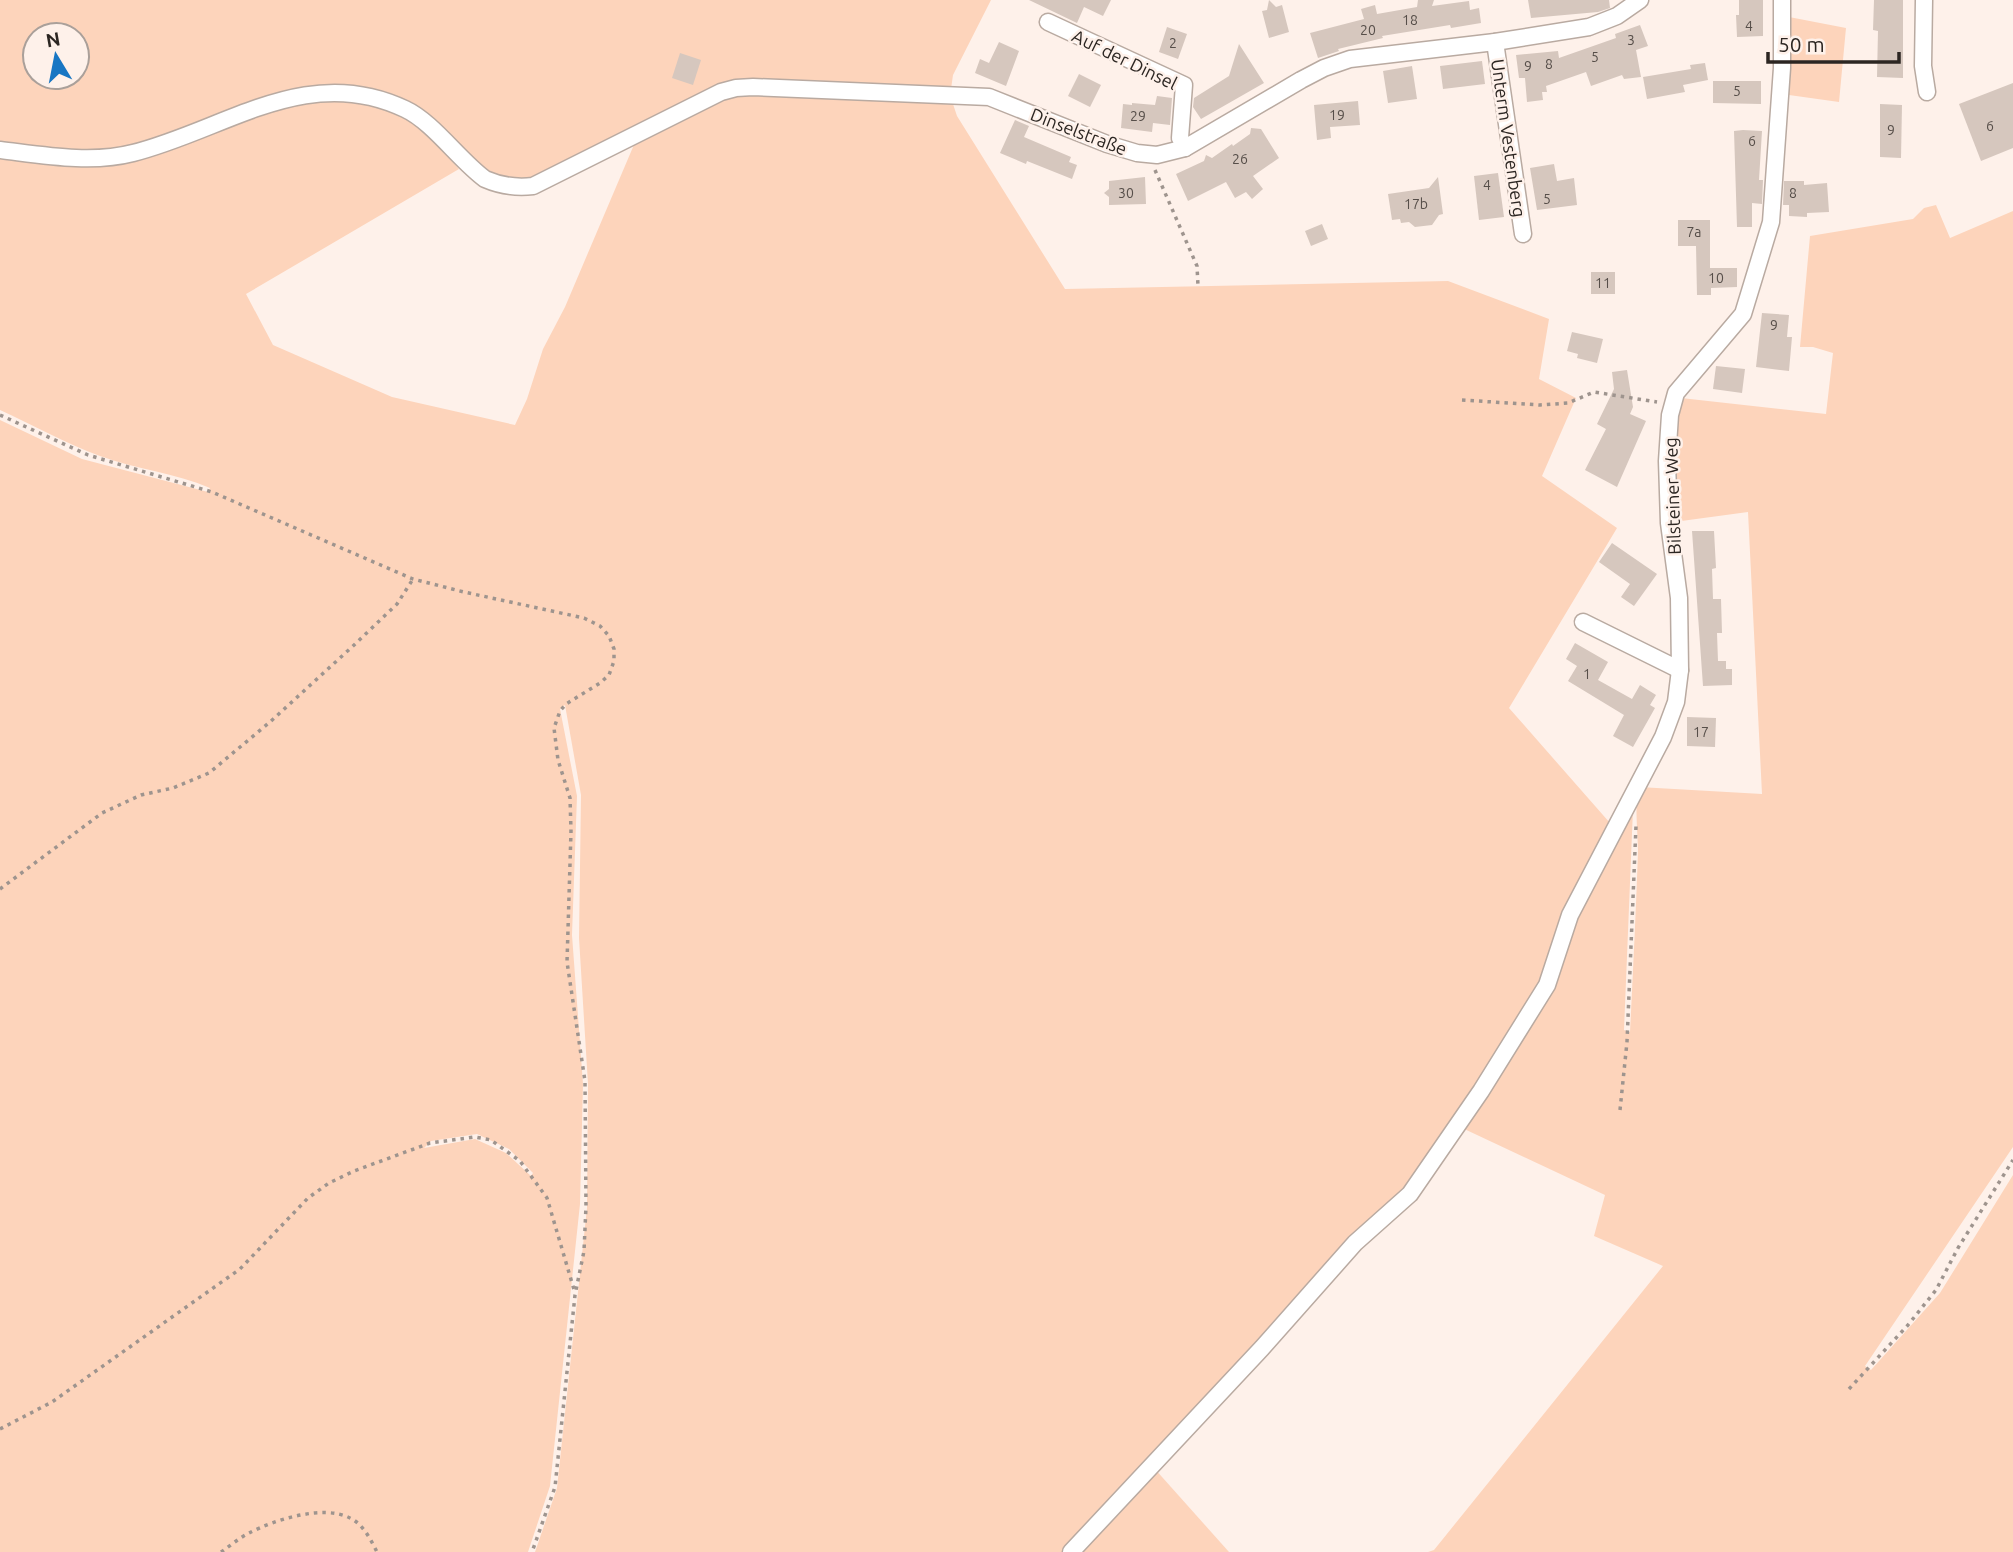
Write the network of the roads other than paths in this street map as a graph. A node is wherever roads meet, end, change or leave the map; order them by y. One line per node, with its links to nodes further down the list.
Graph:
1 (1640, 0): 5 (street, Dinselstraße)
2 (1782, 0): 11 (street, Bilsteiner Weg)
3 (1924, 0): 6 (street)
4 (1048, 22): 7 (street, Auf der Dinsel)
5 (1495, 42): 7 (street, Dinselstraße); 9 (street, Unterm Vestenberg)
6 (1927, 92)
7 (1185, 148): 8 (street, Dinselstraße)
8 (0, 150)
9 (1523, 234)
10 (1584, 622): 11 (street)
11 (1679, 670): 12 (street, Bilsteiner Weg)
12 (1070, 1552)

